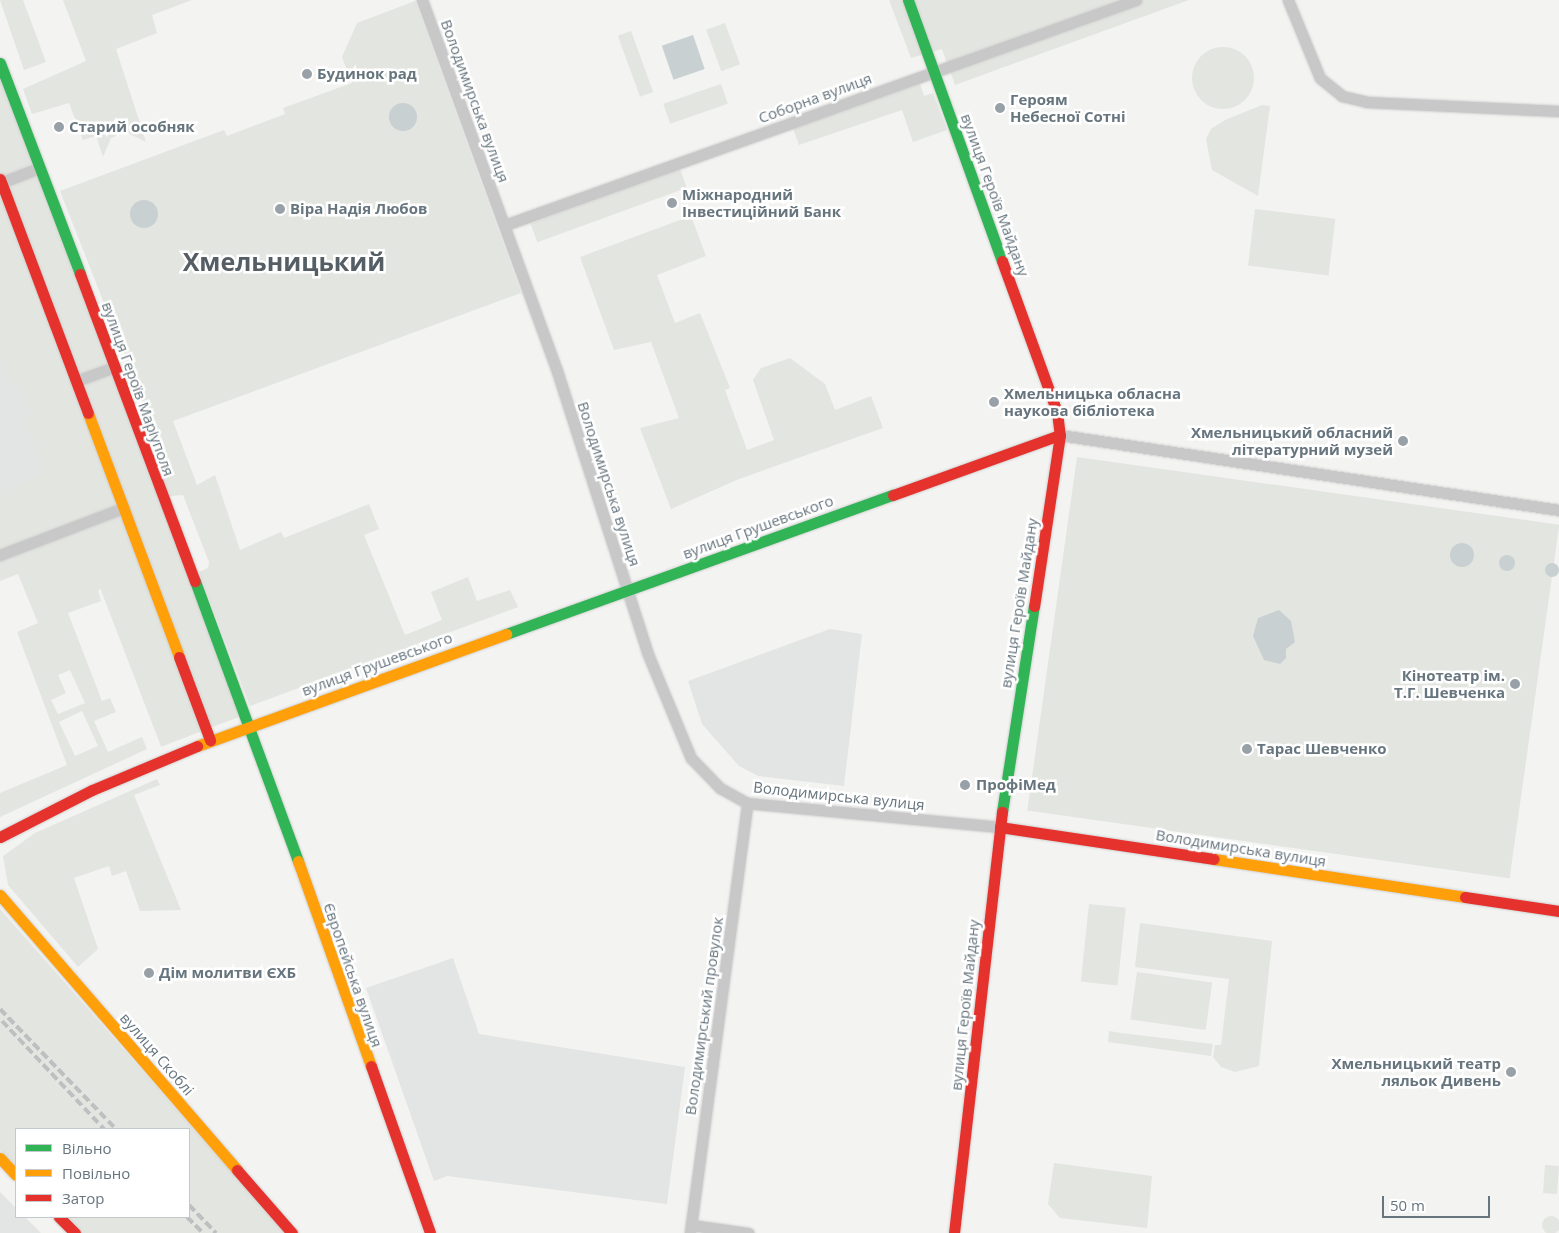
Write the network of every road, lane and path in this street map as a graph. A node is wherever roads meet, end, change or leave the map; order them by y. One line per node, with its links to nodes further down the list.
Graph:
1 (422, 0): 10 (street, Володимирська вулиця)
2 (908, 0): 6 (street, вулиця Героїв Майдану)
3 (1136, 0): 6 (street, Соборна вулиця)
4 (1288, 0): 7 (street)
5 (0, 63): 8 (street, вулиця Героїв Маріуполя)
6 (934, 71): 10 (street, Соборна вулиця); 13 (street, вулиця Героїв Майдану)
7 (1559, 111)
8 (39, 168): 9 (street); 11 (street, вулиця Героїв Маріуполя)
9 (0, 182): 12 (street)
10 (505, 225): 17 (street, Володимирська вулиця)
11 (114, 367): 12 (street); 18 (street, вулиця Героїв Маріуполя)
12 (76, 381): 14 (street)
13 (1060, 435): 15 (street, вулиця Грушевського); 17 (street, вулиця Грушевського); 21 (street, вулиця Героїв Майдану)
14 (123, 508): 16 (street); 19 (street)
15 (1559, 510)
16 (0, 555)
17 (628, 590): 18 (street, вулиця Грушевського); 20 (street, Володимирська вулиця)
18 (248, 726): 19 (street, вулиця Грушевського); 31 (street, Європейська вулиця)
19 (210, 740): 22 (street, вулиця Грушевського)
20 (747, 803): 21 (street, Володимирська вулиця); 28 (street, Володимирський провулок)
21 (1000, 827): 24 (street, Володимирська вулиця); 33 (street, вулиця Героїв Майдану)
22 (0, 837)
23 (0, 895): 30 (street, вулиця Скоблі)
24 (1559, 911)
25 (0, 1158): 26 (street)
26 (15, 1174)
27 (60, 1218): 29 (street)
28 (691, 1229): 32 (street)
29 (75, 1233)
30 (292, 1233)
31 (430, 1233)
32 (748, 1233)
33 (954, 1233)

